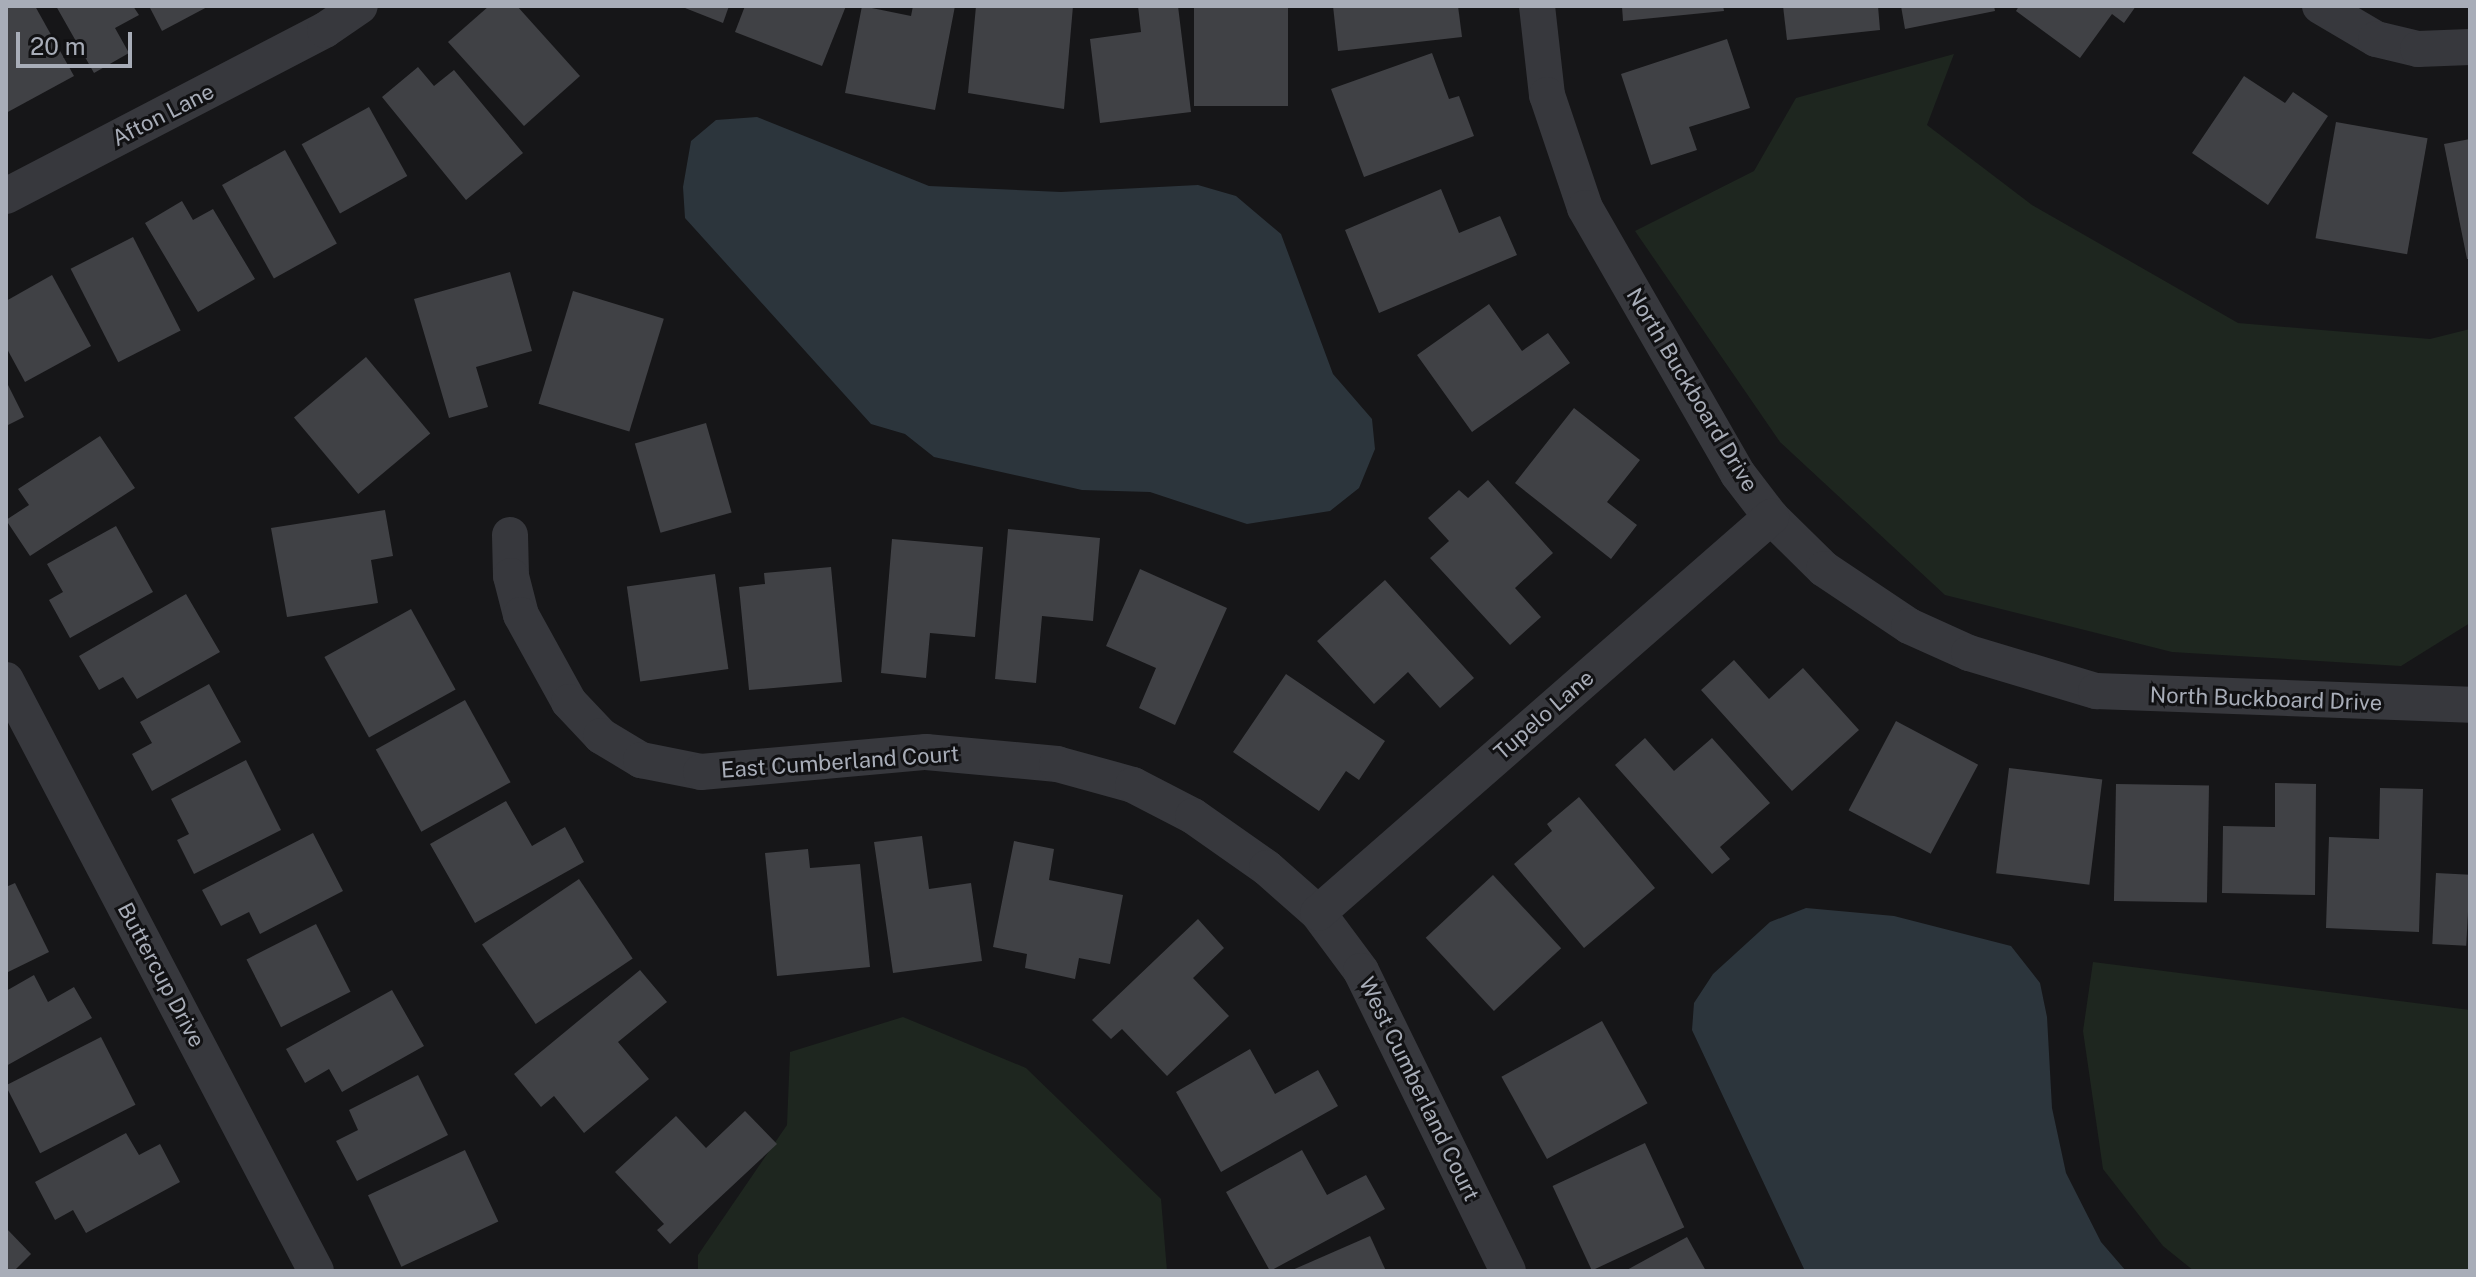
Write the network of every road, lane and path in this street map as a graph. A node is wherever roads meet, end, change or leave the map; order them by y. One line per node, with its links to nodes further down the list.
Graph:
1 (360, 6): 5 (street, Afton Lane)
2 (1537, 6): 6 (street, North Buckboard Drive)
3 (2320, 6): 4 (street)
4 (2470, 47)
5 (6, 196)
6 (1771, 517): 9 (street, North Buckboard Drive); 10 (street, Tupelo Lane)
7 (510, 535): 10 (street, East Cumberland Court)
8 (6, 680): 11 (street, Buttercup Drive)
9 (2470, 705)
10 (1318, 913): 12 (street, West Cumberland Court)
11 (316, 1271)
12 (1508, 1271)

